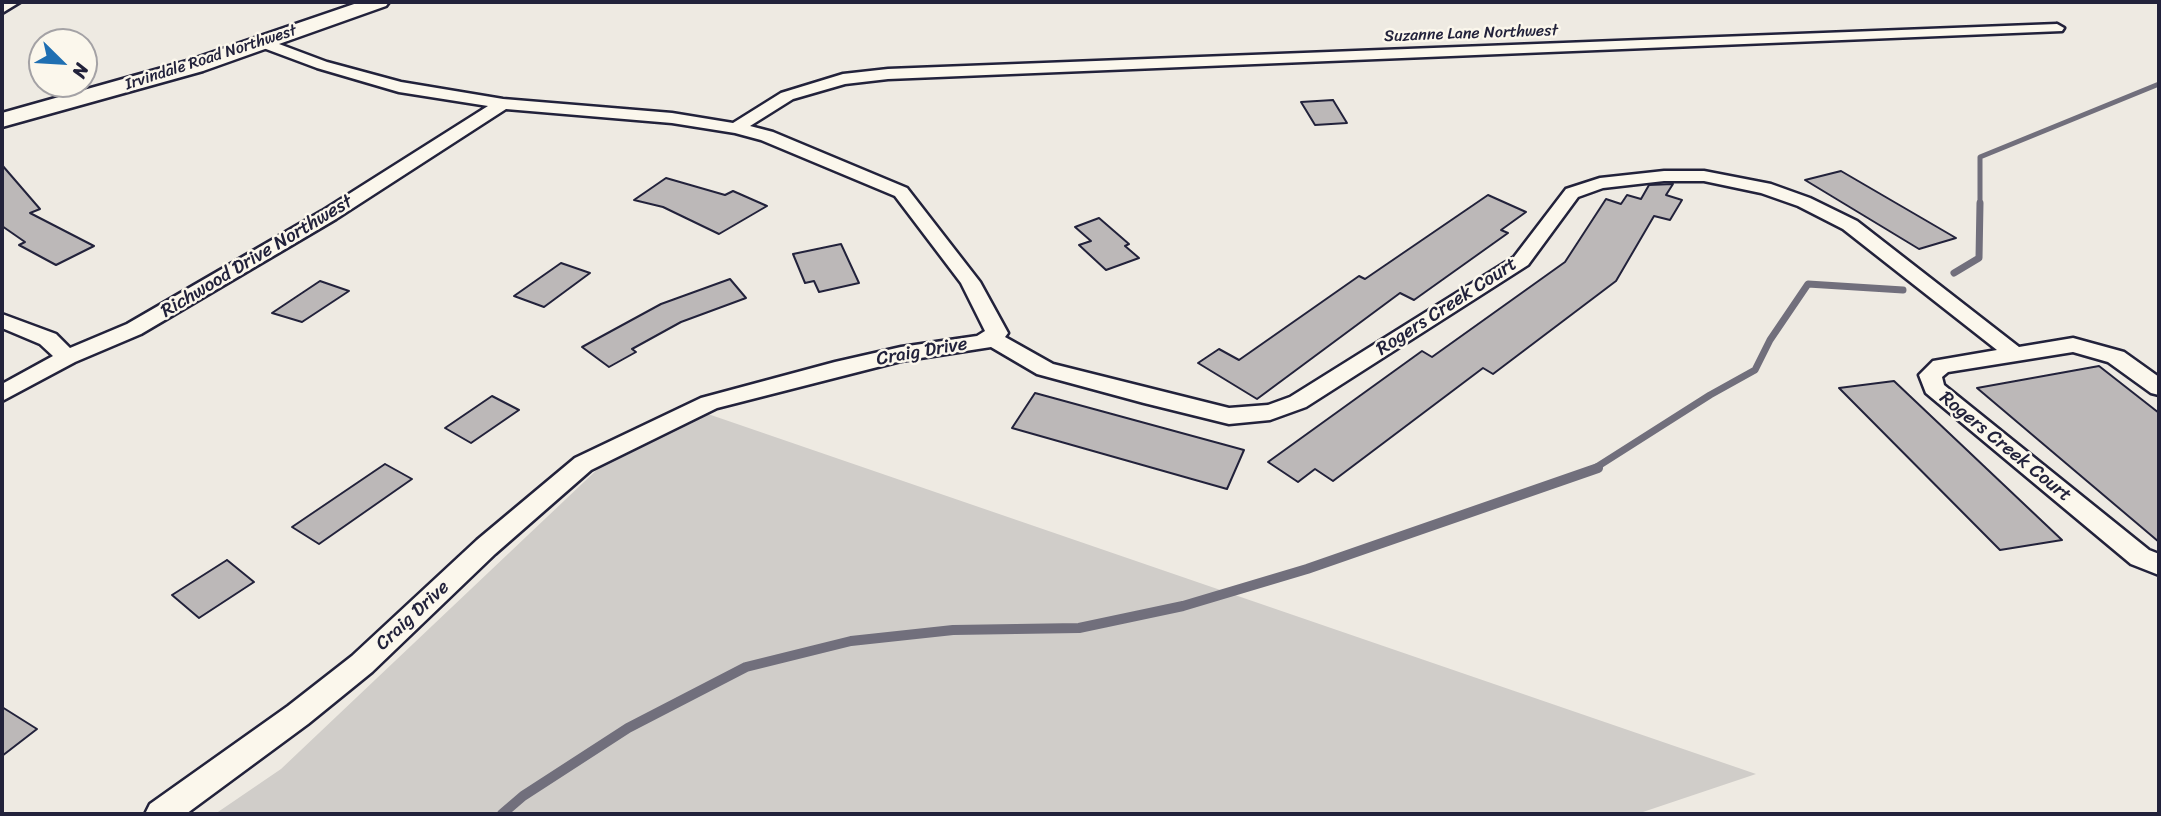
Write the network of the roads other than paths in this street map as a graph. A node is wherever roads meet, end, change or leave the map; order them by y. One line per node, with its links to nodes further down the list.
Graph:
1 (13, 2): 3 (street)
2 (379, 2): 5 (street, Irvindale Road Northwest)
3 (2, 9)
4 (2057, 28): 8 (street, Suzanne Lane Northwest)
5 (263, 43): 6 (street, Craig Drive); 7 (street, Irvindale Road Northwest)
6 (503, 104): 8 (street, Craig Drive); 12 (street, Richwood Drive Northwest)
7 (2, 120)
8 (736, 128): 10 (street, Craig Drive)
9 (2, 320): 12 (street)
10 (989, 337): 11 (street, Rogers Creek Court); 16 (street, Craig Drive)
11 (2015, 354): 13 (street, Rogers Creek Court); 15 (street, Rogers Creek Court)
12 (67, 357): 14 (street, Richwood Drive Northwest)
13 (2159, 388)
14 (2, 394)
15 (2159, 565)
16 (161, 814)

